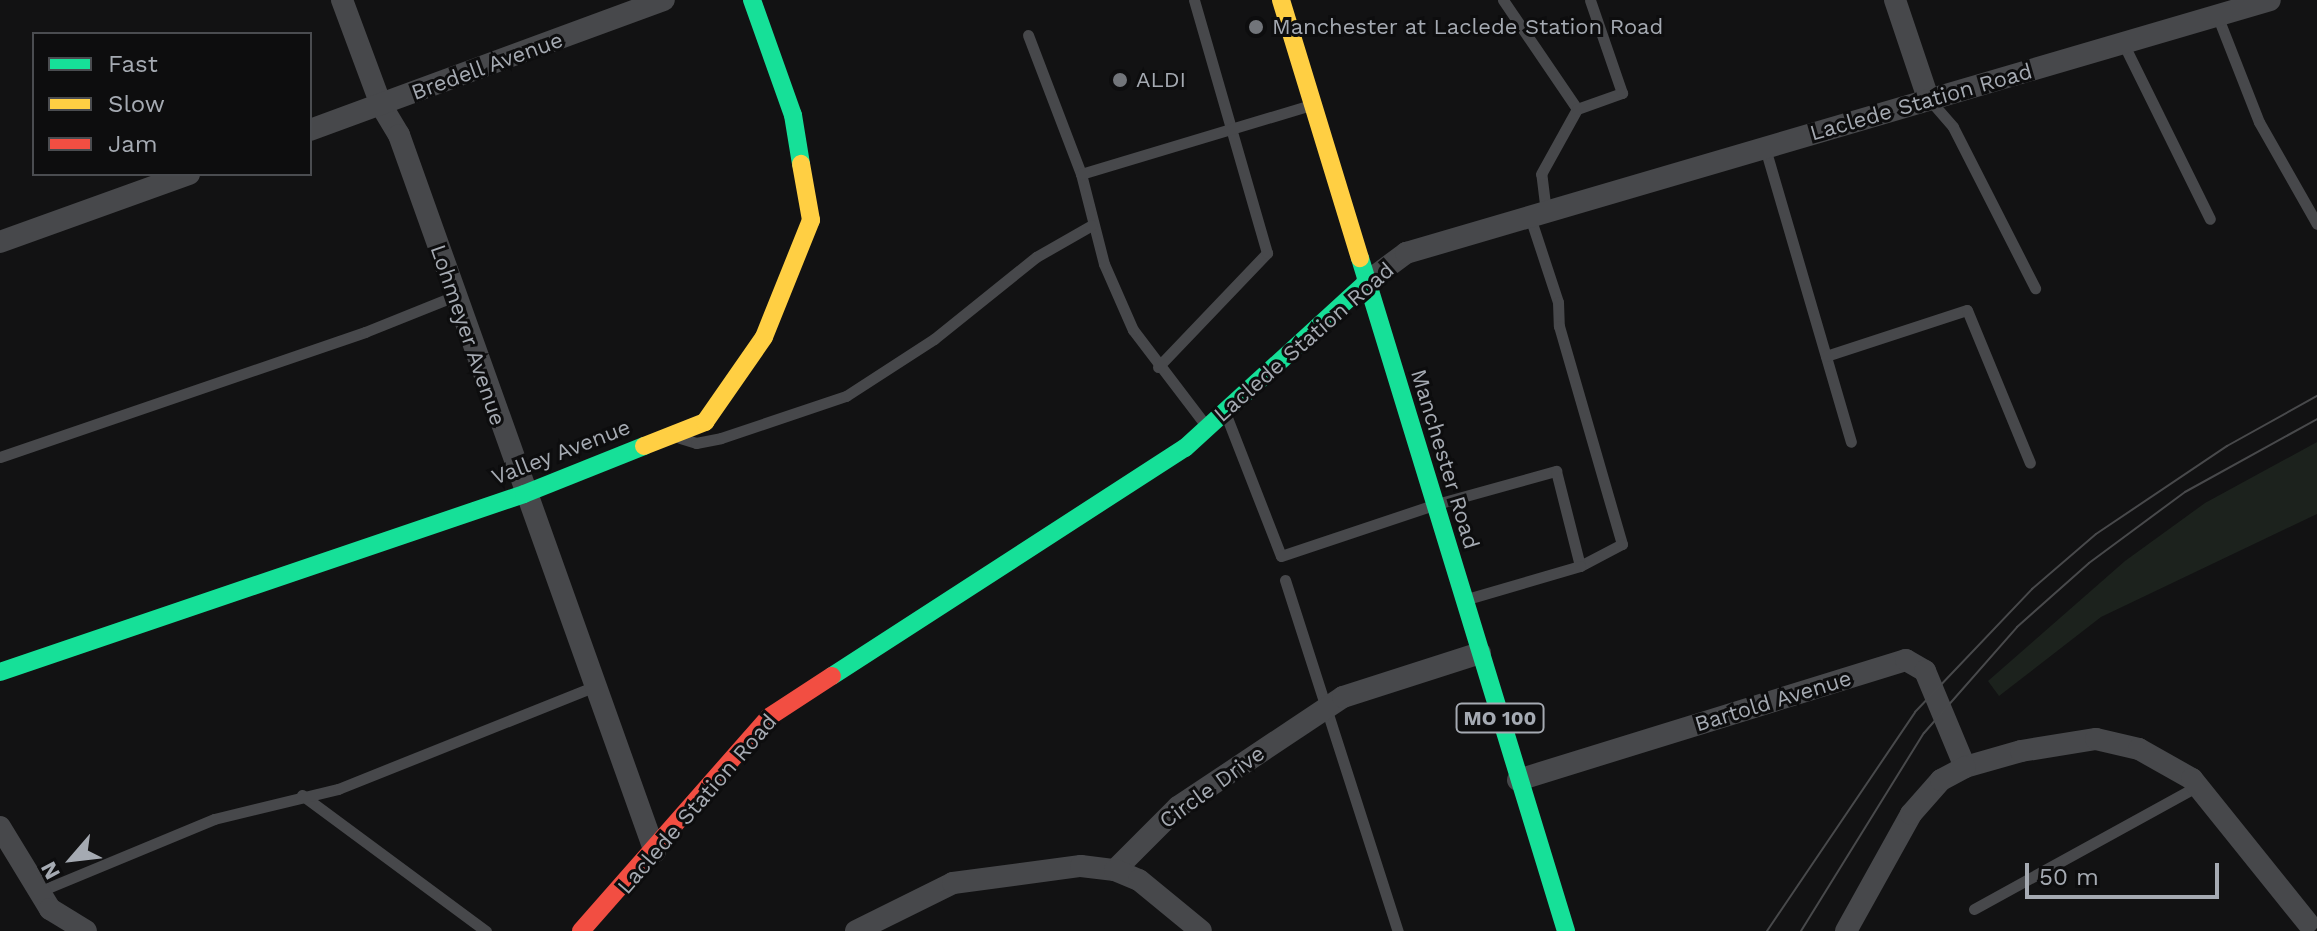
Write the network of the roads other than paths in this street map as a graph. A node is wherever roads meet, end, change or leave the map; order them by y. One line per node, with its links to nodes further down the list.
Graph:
1 (342, 0): 15 (street, Lohmeyer Avenue)
2 (664, 0): 15 (street, Bredell Avenue)
3 (752, 0): 34 (street, Valley Avenue)
4 (1194, 0): 17 (lane)
5 (1281, 0): 14 (street, Manchester Road / MO 100)
6 (1503, 0): 16 (lane)
7 (1590, 0): 16 (lane)
8 (1895, 0): 13 (street)
9 (2270, 0): 10 (street, Laclede Station Road)
10 (2217, 15): 12 (street, Laclede Station Road); 24 (lane)
11 (1028, 35): 20 (lane)
12 (2123, 43): 13 (street, Laclede Station Road); 23 (lane)
13 (1928, 98): 19 (street, Laclede Station Road); 28 (lane)
14 (1313, 104): 17 (lane); 27 (street, Manchester Road / MO 100)
15 (381, 105): 18 (street, Bredell Avenue); 29 (street, Lohmeyer Avenue)
16 (1577, 109): 22 (lane)
17 (1234, 128): 20 (lane); 31 (lane)
18 (312, 129)
19 (1765, 148): 22 (street, Laclede Station Road); 30 (lane)
20 (1081, 174): 25 (lane)
21 (183, 176): 26 (street)
22 (1538, 215): 27 (street, Laclede Station Road); 40 (lane)
23 (2210, 219)
24 (2317, 224)
25 (1092, 225): 31 (lane); 34 (lane)
26 (0, 242)
27 (1367, 282): 32 (street, Laclede Station Road); 39 (street, Manchester Road / MO 100)
28 (2035, 288)
29 (455, 296): 36 (lane); 38 (street, Lohmeyer Avenue)
30 (1826, 356): 35 (lane); 37 (lane)
31 (1158, 367): 33 (lane)
32 (1225, 411): 33 (street, Laclede Station Road); 39 (lane)
33 (1207, 428): 52 (street, Laclede Station Road)
34 (673, 435): 38 (street, Valley Avenue)
35 (1851, 442)
36 (0, 457)
37 (2030, 463)
38 (524, 494): 44 (street, Valley Avenue); 45 (street, Lohmeyer Avenue)
39 (1433, 505): 40 (lane); 42 (street, Manchester Road / MO 100)
40 (1580, 566): 42 (lane)
41 (1285, 580): 46 (lane)
42 (1463, 600): 43 (street, Manchester Road / MO 100)
43 (1480, 653): 46 (street, Circle Drive); 48 (street, Manchester Road / MO 100)
44 (0, 672)
45 (593, 687): 50 (lane); 52 (street, Lohmeyer Avenue)
46 (1326, 708): 53 (street, Circle Drive); 62 (lane)
47 (1965, 767): 48 (street, Bartold Avenue); 49 (street); 64 (street)
48 (1518, 780): 63 (street, Manchester Road / MO 100)
49 (2199, 786): 55 (lane); 56 (street)
50 (302, 795): 54 (lane); 58 (lane)
51 (0, 827): 54 (street)
52 (655, 852): 59 (street, Laclede Station Road)
53 (1115, 870): 60 (street); 61 (street)
54 (38, 892): 57 (street)
55 (1974, 909)
56 (2310, 918)
57 (86, 931)
58 (486, 931)
59 (581, 931)
60 (856, 931)
61 (1201, 931)
62 (1398, 931)
63 (1566, 931)
64 (1846, 931)

